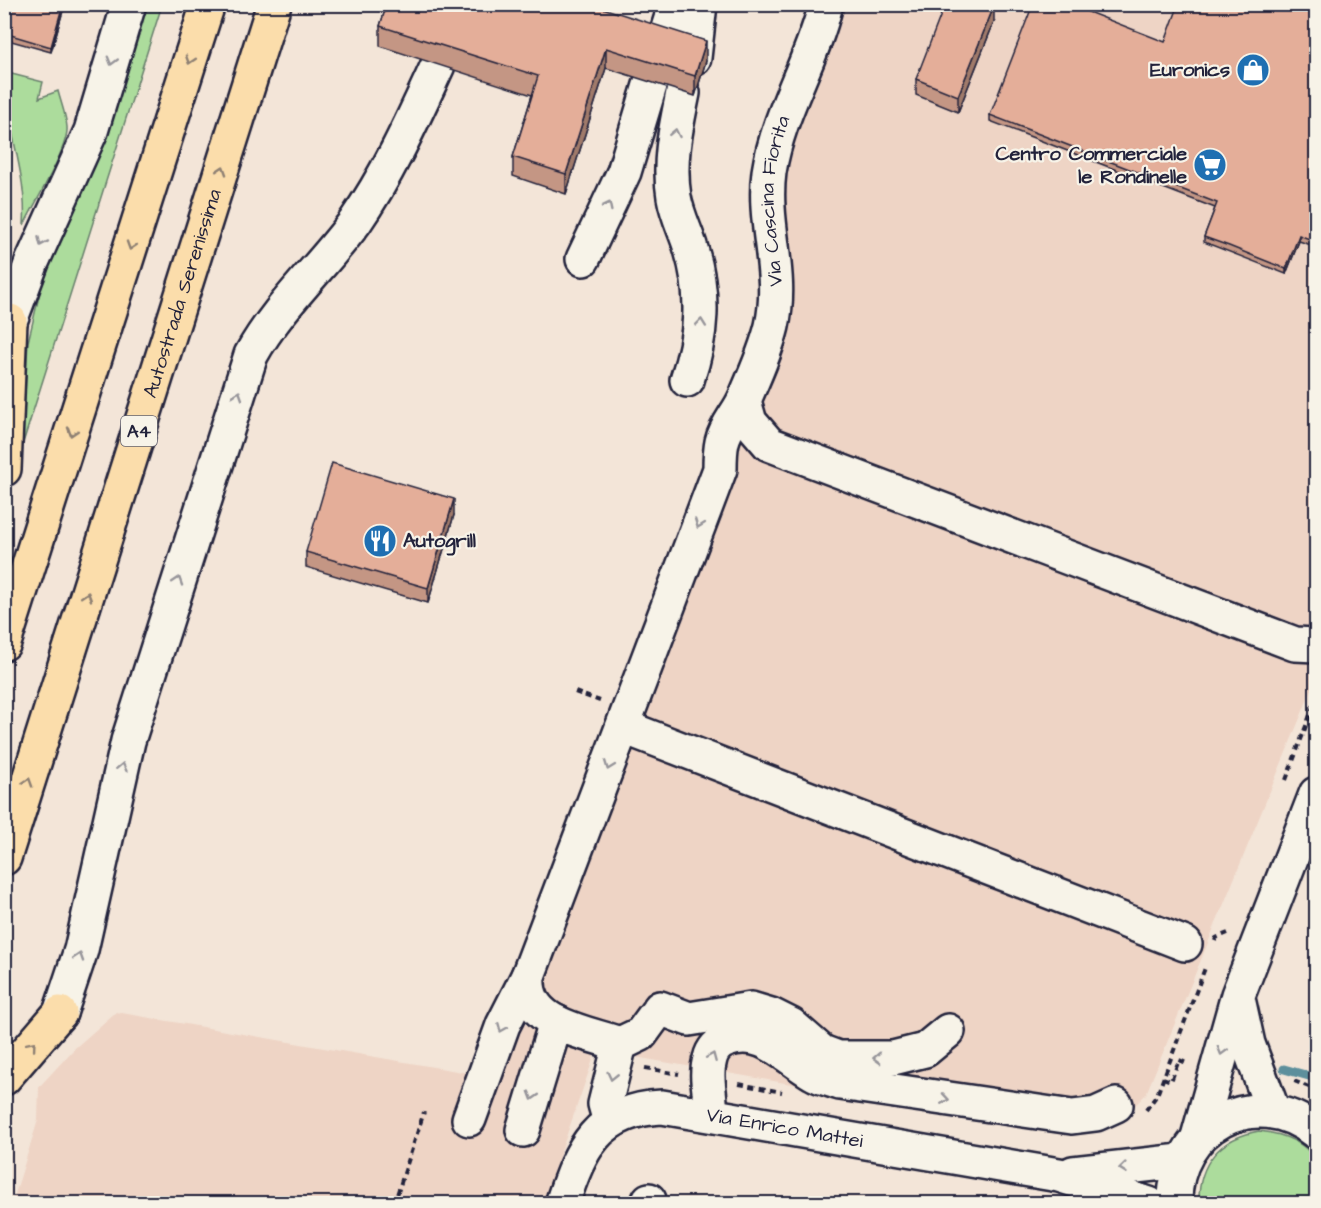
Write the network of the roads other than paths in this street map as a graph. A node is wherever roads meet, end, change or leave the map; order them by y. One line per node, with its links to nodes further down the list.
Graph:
1 (129, 4): 14 (street, one-way to 14)
2 (208, 4): 20 (highway, one-way to 20)
3 (274, 4): 26 (highway, Autostrada Serenissima / A4, one-way to 3)
4 (682, 4): 7 (street)
5 (700, 4): 8 (street)
6 (826, 4): 16 (street, Via Cascina Fiorita)
7 (662, 47)
8 (694, 58)
9 (438, 65): 31 (street, one-way to 9)
10 (651, 82): 12 (street, one-way to 10)
11 (683, 93): 15 (street, one-way to 11)
12 (583, 259)
13 (4, 289): 14 (street)
14 (10, 321): 18 (highway)
15 (687, 380)
16 (744, 401): 17 (street); 19 (street, Via Cascina Fiorita)
17 (784, 450): 19 (street); 21 (street)
18 (4, 469)
19 (720, 470): 23 (street, one-way to 23)
20 (4, 643)
21 (1306, 645): 22 (street)
22 (1317, 668)
23 (616, 715): 28 (street); 29 (street, one-way to 29)
24 (1317, 770): 27 (street)
25 (1317, 794): 27 (street)
26 (4, 858)
27 (1279, 891): 30 (street)
28 (1185, 944)
29 (528, 976): 32 (street); 39 (street, one-way to 39)
30 (1238, 995): 37 (street); 43 (street, one-way to 43)
31 (60, 1013): 34 (highway, one-way to 31)
32 (556, 1022): 33 (street); 42 (street, one-way to 42)
33 (620, 1044): 35 (street, one-way to 33); 40 (street, one-way to 40)
34 (4, 1078)
35 (888, 1090): 36 (street, one-way to 36); 38 (street, one-way to 35)
36 (1116, 1105)
37 (1273, 1111): 41 (street); 43 (street)
38 (710, 1114): 40 (street, Via Enrico Mattei); 44 (street, Via Enrico Mattei)
39 (470, 1119)
40 (610, 1122): 45 (street, Via Enrico Mattei)
41 (1313, 1125)
42 (523, 1130)
43 (1190, 1149): 44 (street, Via Enrico Mattei, one-way to 44); 47 (street)
44 (1059, 1175): 46 (street, Via Enrico Mattei)
45 (562, 1203)
46 (1149, 1203)
47 (1175, 1203)

